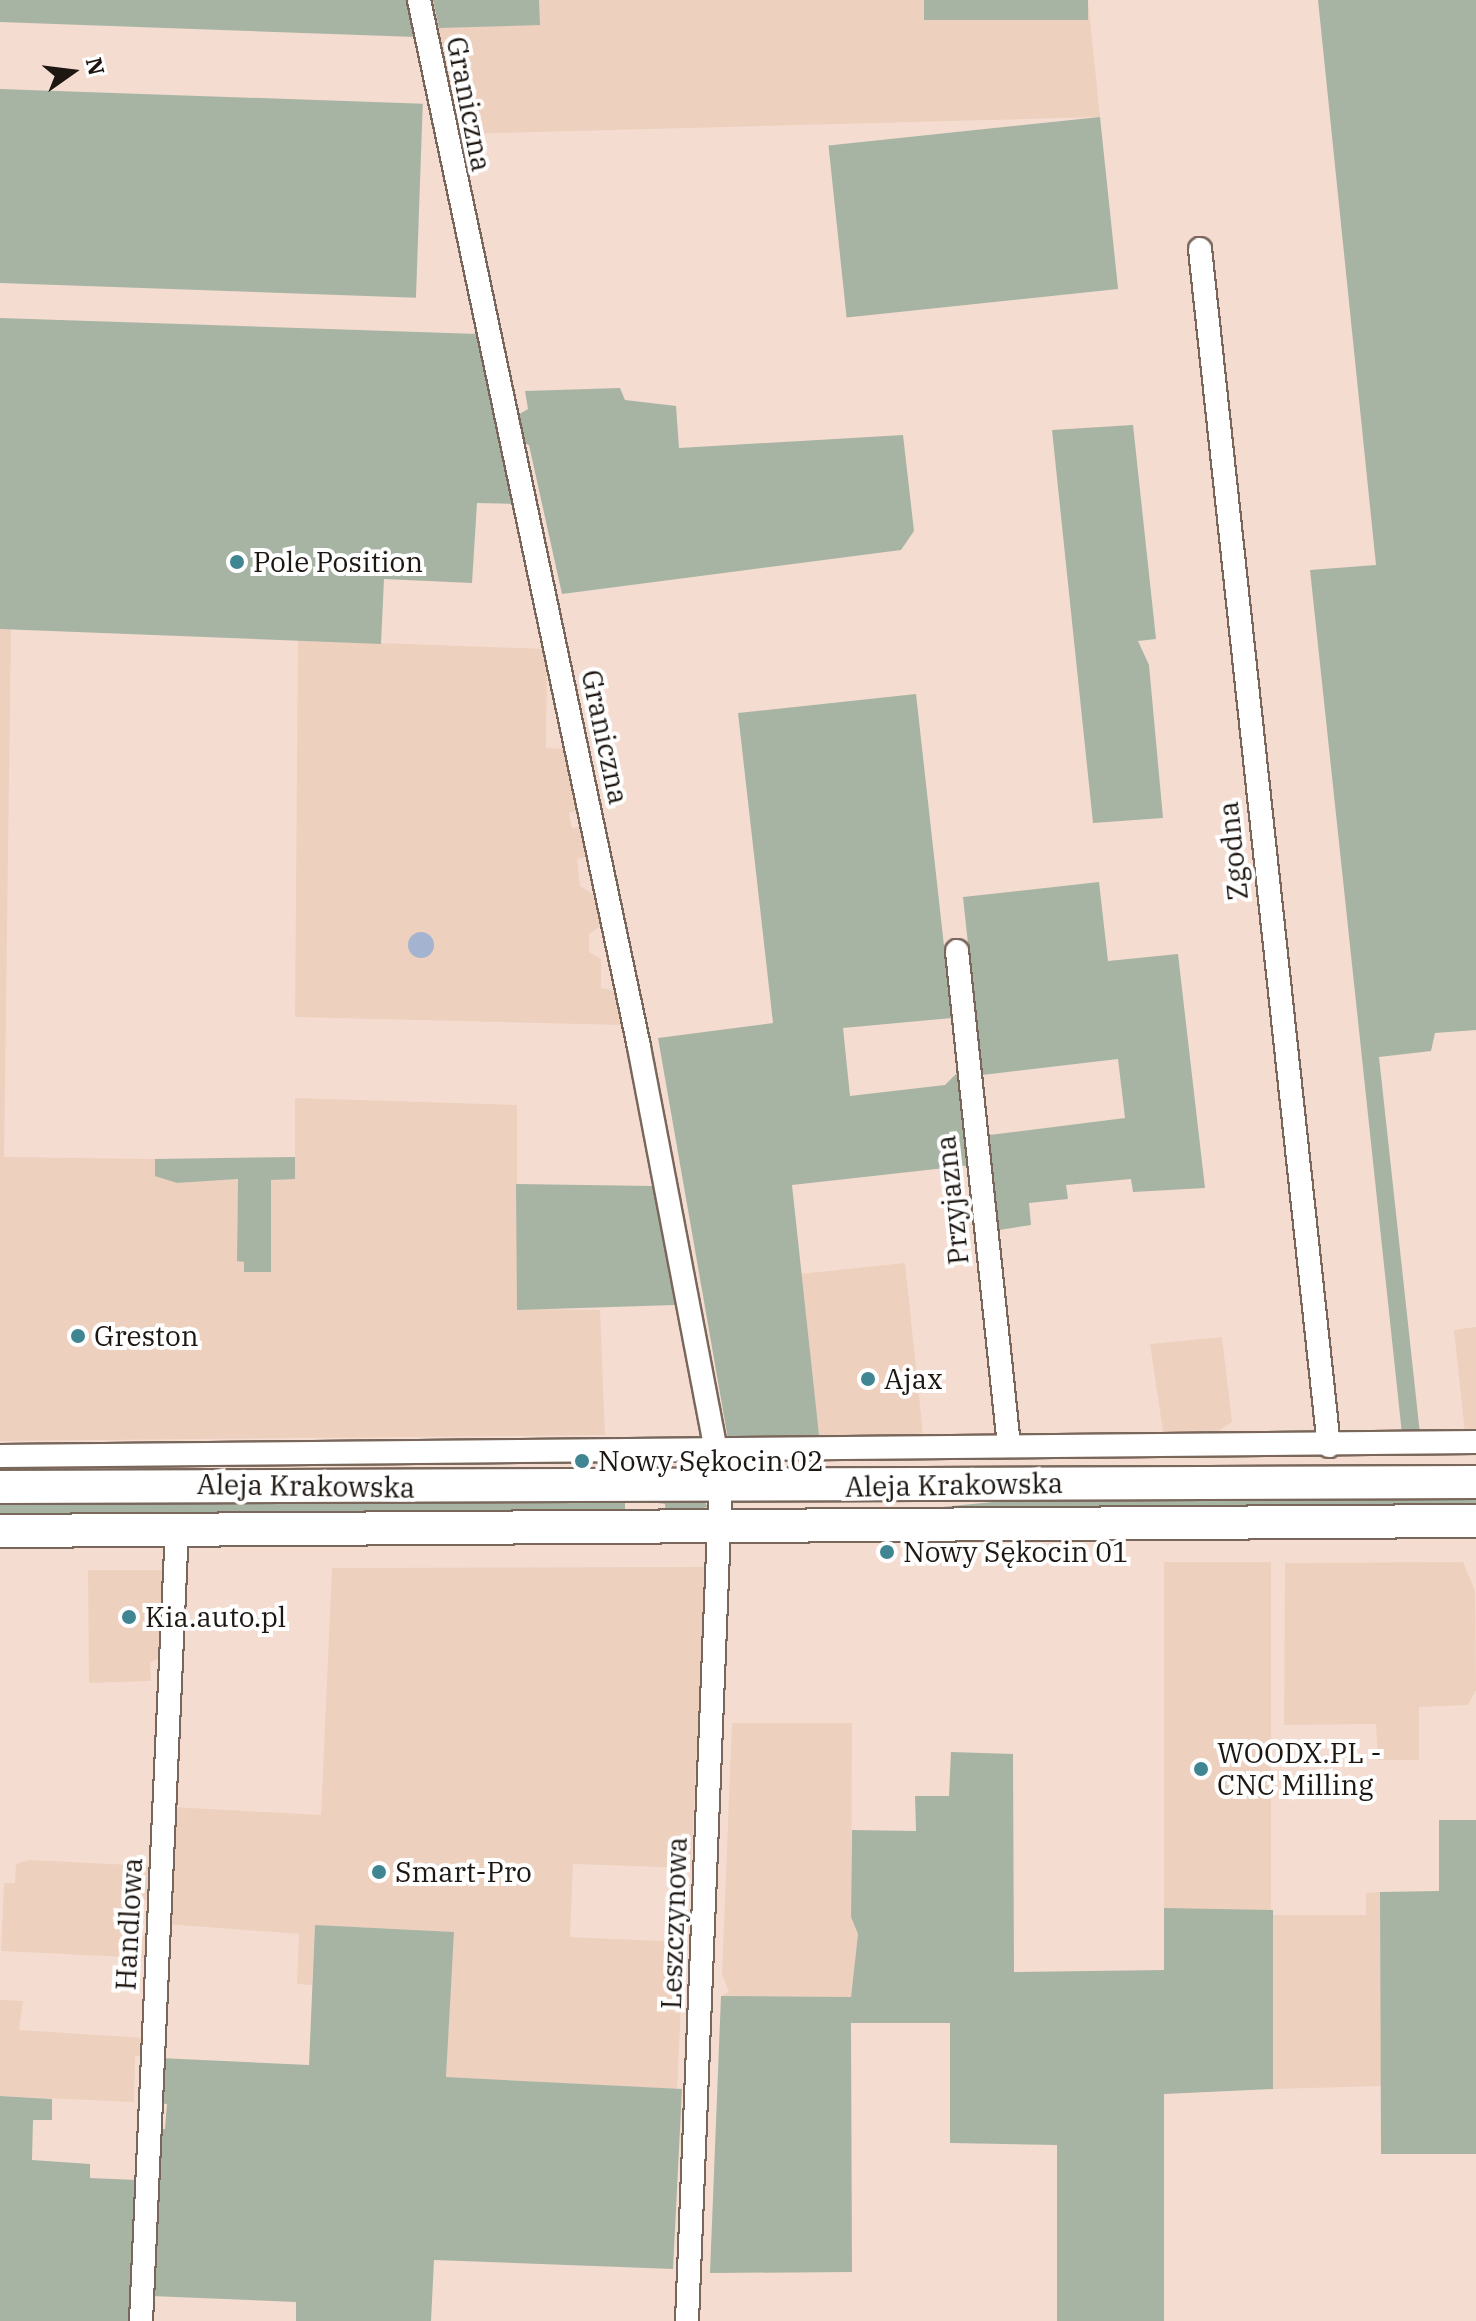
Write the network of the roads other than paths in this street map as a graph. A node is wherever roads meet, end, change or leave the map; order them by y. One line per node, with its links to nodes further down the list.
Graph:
1 (419, 0): 8 (street, Graniczna)
2 (1200, 249): 7 (street, Zgodna)
3 (957, 951): 5 (street, Przyjazna)
4 (1476, 1442): 7 (street)
5 (1009, 1444): 6 (street); 8 (street)
6 (1238, 1445): 7 (street); 10 (street)
7 (1329, 1446)
8 (714, 1448): 9 (street); 13 (street, Graniczna)
9 (0, 1456)
10 (1240, 1482): 11 (main road, Aleja Krakowska); 13 (main road, Aleja Krakowska)
11 (1476, 1482)
12 (0, 1487): 13 (main road, Aleja Krakowska)
13 (722, 1488): 15 (street, Leszczynowa)
14 (1476, 1521): 15 (main road, Aleja Krakowska)
15 (722, 1527): 16 (main road, Aleja Krakowska); 19 (street, Leszczynowa)
16 (177, 1529): 17 (main road, Aleja Krakowska); 18 (street, Handlowa)
17 (0, 1531)
18 (141, 2321)
19 (687, 2321)

